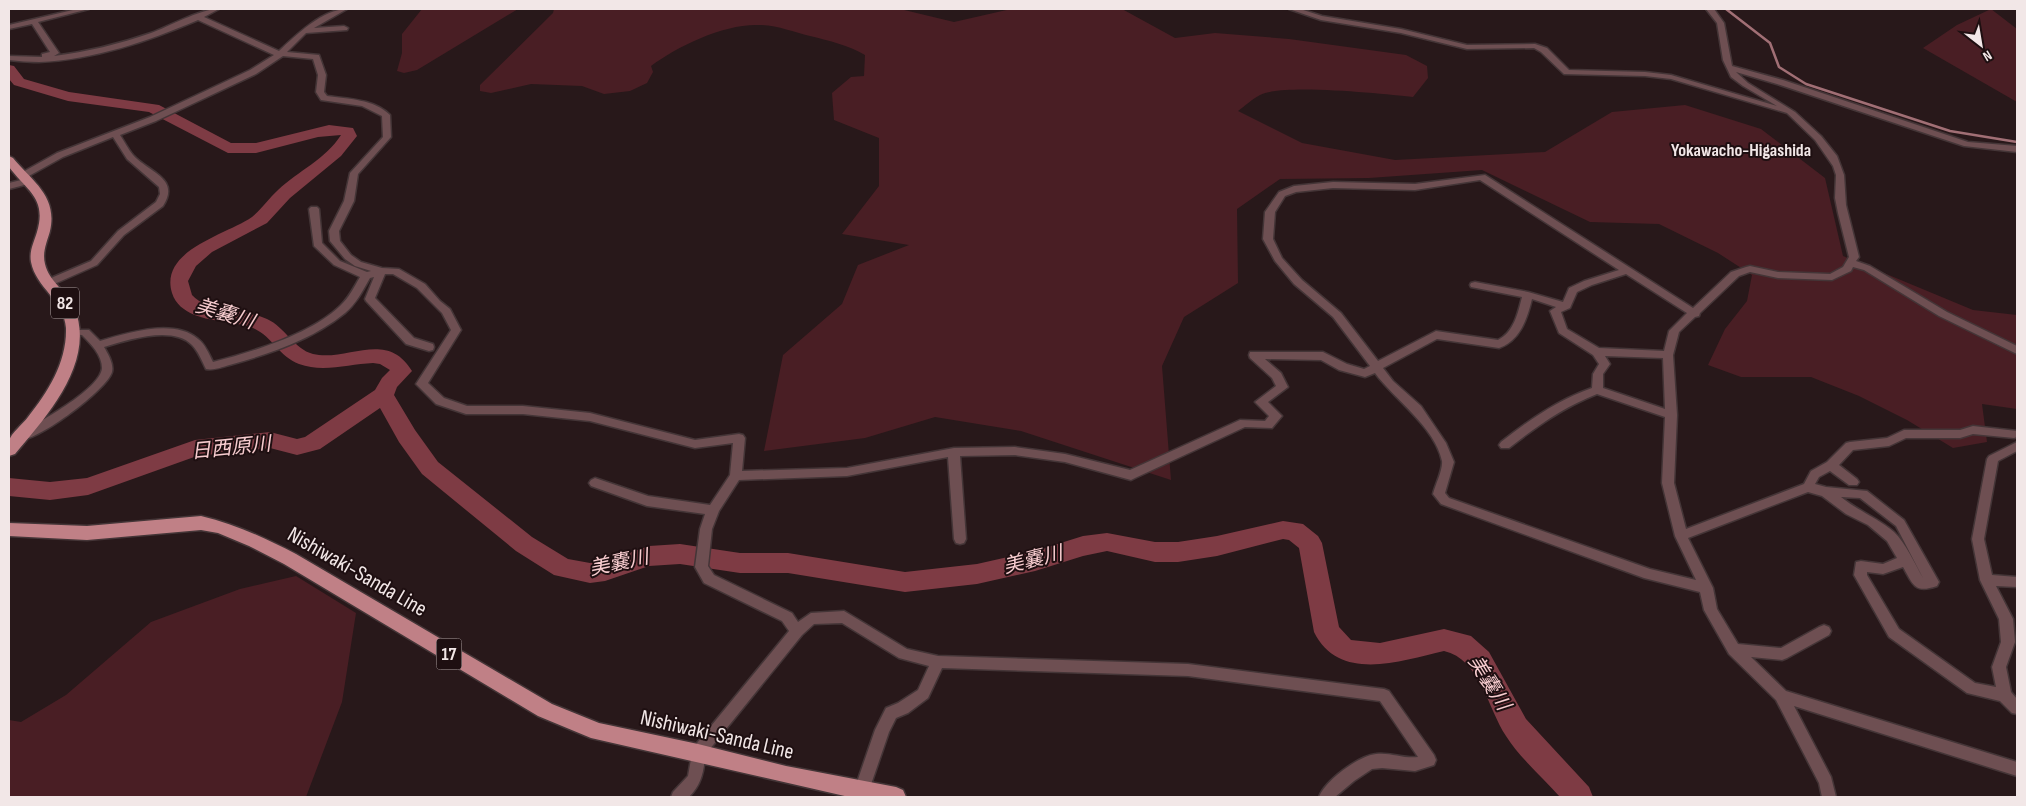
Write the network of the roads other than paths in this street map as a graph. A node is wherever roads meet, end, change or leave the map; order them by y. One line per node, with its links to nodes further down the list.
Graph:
1 (85, 9): 8 (street)
2 (215, 9): 7 (street)
3 (344, 9): 11 (street)
4 (1293, 9): 18 (street)
5 (1702, 9): 6 (street)
6 (1712, 11): 15 (street)
7 (198, 17): 12 (street); 14 (street)
8 (33, 20): 9 (street); 14 (street)
9 (9, 27)
10 (344, 28): 11 (street)
11 (303, 32): 12 (street)
12 (281, 54): 16 (street); 19 (street)
13 (9, 58): 14 (street)
14 (32, 59)
15 (1731, 68): 18 (street); 20 (street)
16 (322, 75): 17 (street); 27 (street)
17 (330, 84)
18 (1790, 112): 25 (street)
19 (115, 133): 22 (street); 29 (street)
20 (2017, 149)
21 (9, 160): 22 (main road, 82)
22 (26, 178): 23 (street); 29 (main road, 82)
23 (9, 186)
24 (314, 208): 28 (street)
25 (1852, 263): 33 (street); 37 (street)
26 (1629, 270): 32 (street); 33 (street); 40 (street)
27 (381, 271): 28 (street); 36 (street); 49 (street)
28 (366, 276): 35 (street)
29 (48, 283): 34 (main road, 82)
30 (1475, 285): 31 (street)
31 (1528, 295): 32 (street); 40 (street)
32 (1566, 306): 38 (street)
33 (1695, 314): 39 (street)
34 (74, 332): 35 (street); 43 (main road, 82)
35 (98, 345): 43 (street)
36 (429, 347)
37 (2017, 350)
38 (1597, 352): 39 (street); 41 (street)
39 (1668, 354): 42 (street)
40 (1376, 368): 47 (street); 61 (street)
41 (1597, 390): 42 (street); 45 (street)
42 (1672, 415): 56 (street)
43 (20, 437): 46 (main road, 82)
44 (2016, 440): 48 (street); 59 (street)
45 (1505, 445)
46 (9, 450)
47 (954, 452): 49 (street); 57 (street)
48 (1831, 465): 50 (street); 52 (street)
49 (736, 476): 54 (street)
50 (1852, 482)
51 (595, 484): 54 (street)
52 (1808, 487): 53 (street); 56 (street)
53 (1826, 492): 58 (street); 58 (street)
54 (713, 510): 63 (street)
55 (9, 530): 69 (main road, Nishiwaki-Sanda Line / 17)
56 (1681, 536): 61 (street)
57 (960, 539)
58 (1906, 560): 66 (street)
59 (1988, 580): 60 (street); 66 (street)
60 (2017, 582)
61 (1706, 588): 64 (street)
62 (1824, 630): 64 (street)
63 (798, 631): 65 (street); 69 (street)
64 (1734, 650): 67 (street)
65 (938, 662): 71 (street); 74 (street)
66 (2004, 695): 68 (street)
67 (1781, 696): 70 (street); 75 (street)
68 (2017, 708)
69 (698, 753): 71 (main road, Nishiwaki-Sanda Line / 17); 72 (street)
70 (2017, 769)
71 (862, 791): 73 (main road, Nishiwaki-Sanda Line / 17)
72 (678, 797)
73 (896, 797)
74 (1326, 797)
75 (1829, 797)

